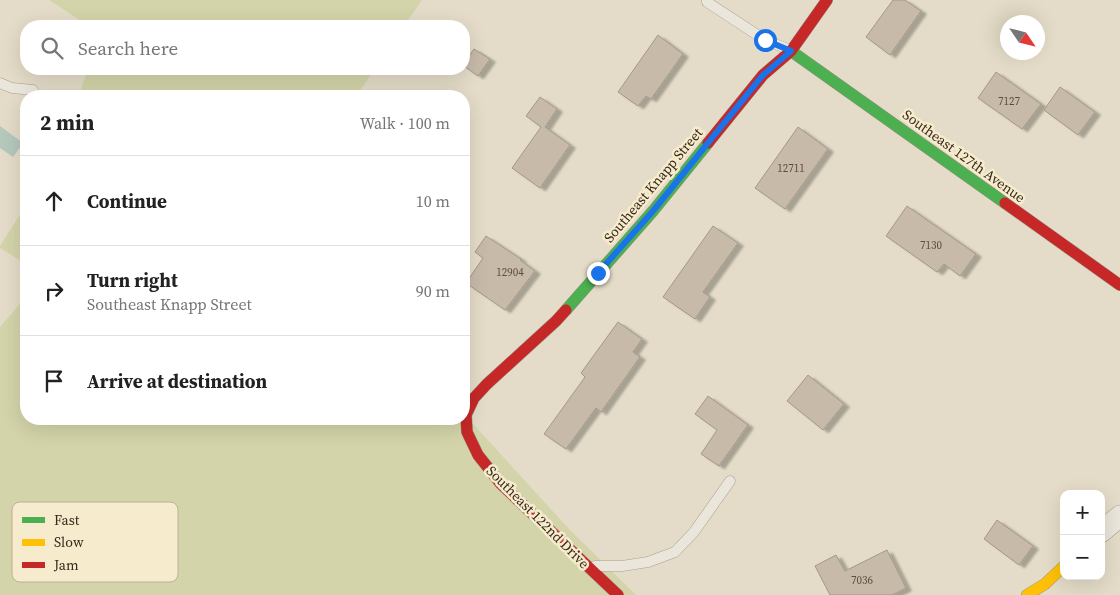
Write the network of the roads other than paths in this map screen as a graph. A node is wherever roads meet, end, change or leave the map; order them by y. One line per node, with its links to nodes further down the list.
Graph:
1 (707, 0): 3 (lane)
2 (827, 0): 3 (street, Southeast Knapp Street)
3 (791, 51): 6 (street, Southeast 127th Avenue); 7 (street, Southeast Knapp Street)
4 (0, 83): 5 (lane)
5 (33, 90)
6 (1120, 285)
7 (470, 406)
8 (467, 425): 9 (street, Southeast Knapp Street)
9 (467, 432): 13 (street, Southeast 122nd Drive)
10 (730, 481): 13 (lane)
11 (1120, 516): 12 (street)
12 (1105, 529)
13 (586, 565): 15 (street, Southeast 122nd Drive)
14 (1060, 570): 16 (street)
15 (618, 595)
16 (1027, 595)

